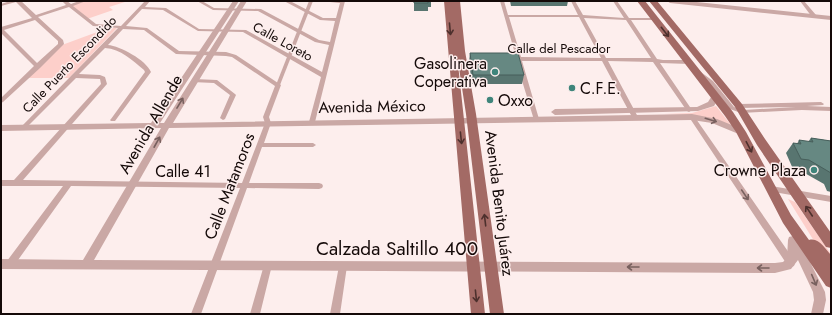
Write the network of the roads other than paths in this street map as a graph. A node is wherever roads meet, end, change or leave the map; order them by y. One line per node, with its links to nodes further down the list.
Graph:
1 (16, 1): 21 (street); 30 (street)
2 (64, 1): 22 (street)
3 (84, 1): 22 (street)
4 (148, 1): 23 (street, Calle Puerto Escondido)
5 (199, 1): 24 (street)
6 (236, 1): 24 (street, Avenida Allende)
7 (244, 1): 25 (street, Avenida Allende)
8 (286, 1): 26 (street)
9 (311, 1): 26 (street)
10 (330, 1): 11 (street)
11 (343, 1): 34 (street)
12 (448, 1): 41 (main road, Avenida Benito Juárez, one-way to 41)
13 (456, 1): 45 (main road, Avenida Benito Juárez)
14 (502, 1): 27 (street)
15 (573, 1): 28 (street)
16 (615, 1): 32 (street)
17 (642, 1): 33 (main road)
18 (653, 1): 62 (main road)
19 (670, 1): 29 (street)
20 (802, 1): 29 (street)
21 (1, 5)
22 (69, 6): 30 (street); 35 (street)
23 (140, 8): 35 (street, Calle Puerto Escondido); 37 (street, Calle Loreto)
24 (231, 9): 25 (street); 37 (street, Avenida Allende)
25 (239, 9): 38 (street, Avenida Allende); 39 (street)
26 (307, 12): 34 (street); 39 (street)
27 (506, 16): 28 (street); 48 (street)
28 (581, 16): 32 (street); 49 (street)
29 (814, 16): 31 (street)
30 (35, 18): 36 (street); 52 (street)
31 (831, 18)
32 (627, 19): 33 (street); 50 (street)
33 (656, 19): 51 (main road, one-way to 51)
34 (338, 20): 40 (street)
35 (121, 27): 42 (street, Calle Puerto Escondido); 43 (street)
36 (1, 30): 52 (street)
37 (217, 30): 38 (street, Calle Loreto); 43 (street, Avenida Allende)
38 (226, 30): 44 (street, Avenida Allende); 46 (street, Calle Loreto)
39 (299, 31): 40 (street); 46 (street)
40 (332, 44): 55 (street)
41 (452, 44): 45 (main road); 67 (main road, Avenida Benito Juárez)
42 (103, 46): 54 (street, Calle Puerto Escondido); 71 (street)
43 (201, 54): 44 (street); 74 (street, Avenida Allende)
44 (211, 54): 56 (street, Avenida Allende); 57 (street)
45 (464, 56): 68 (main road, Avenida Benito Juárez)
46 (289, 57): 55 (street, Calle Loreto); 57 (street)
47 (504, 59): 48 (street, Calle del Pescador)
48 (519, 59): 49 (street, Calle del Pescador); 66 (street)
49 (604, 59): 50 (street, Calle del Pescador); 65 (street)
50 (655, 60): 51 (street, Calle del Pescador); 64 (street)
51 (688, 60): 53 (main road)
52 (38, 67): 59 (street)
53 (696, 71): 58 (main road); 62 (street)
54 (74, 76): 76 (street); 77 (street, Calle Puerto Escondido)
55 (324, 76): 70 (street)
56 (194, 81): 69 (street); 75 (street, Avenida Allende, one-way to 56)
57 (278, 84): 72 (street, Calle Matamoros)
58 (716, 96): 64 (street, Avenida México); 79 (main road)
59 (2, 99)
60 (831, 105): 61 (street)
61 (800, 106): 62 (street); 63 (street)
62 (741, 109): 89 (main road)
63 (831, 109)
64 (690, 113): 65 (street, Avenida México); 79 (street, Avenida México, one-way to 79); 95 (street, one-way to 95)
65 (633, 114): 66 (street, Avenida México)
66 (535, 116): 68 (street, Avenida México)
67 (459, 117): 68 (street, Avenida México); 70 (street, Avenida México); 102 (main road, Avenida Benito Juárez, one-way to 102)
68 (472, 117): 103 (main road, Avenida Benito Juárez, one-way to 68)
69 (223, 118): 72 (street, Avenida México); 75 (street, Avenida México)
70 (312, 119): 72 (street, Avenida México)
71 (113, 120): 74 (street, Avenida México); 76 (street, Avenida México)
72 (267, 120): 75 (street, Avenida México); 80 (street, Calle Matamoros)
73 (1, 122): 77 (street, Avenida México)
74 (156, 122): 75 (street, Avenida México); 76 (street, Avenida México)
75 (168, 122): 85 (street, Avenida Allende, one-way to 75)
76 (68, 123): 77 (street, Avenida México); 83 (street)
77 (27, 124): 78 (street, Avenida México)
78 (1, 128)
79 (741, 132): 88 (main road, one-way to 88)
80 (259, 145): 81 (street); 86 (street, Calle Matamoros)
81 (313, 145)
82 (1, 183): 83 (street, Calle 41)
83 (16, 183): 84 (street, Calle 41)
84 (70, 184): 85 (street, Calle 41); 96 (street)
85 (133, 184): 86 (street, Calle 41); 97 (street, Avenida Allende)
86 (244, 185): 87 (street, Calle 41); 98 (street, Calle Matamoros)
87 (319, 186)
88 (771, 189): 89 (street); 91 (main road)
89 (796, 192): 90 (street); 94 (main road, one-way to 89)
90 (831, 199)
91 (779, 204): 92 (main road); 100 (main road)
92 (787, 219): 93 (street); 104 (main road)
93 (793, 240): 95 (street); 110 (street, one-way to 110)
94 (830, 240)
95 (791, 263): 103 (street, Calzada Saltillo 400, one-way to 103)
96 (6, 264): 97 (street, Calzada Saltillo 400)
97 (86, 264): 98 (street, Calzada Saltillo 400)
98 (214, 265): 99 (street, Calzada Saltillo 400); 105 (street, Calle Matamoros)
99 (268, 265): 101 (street, Calzada Saltillo 400); 106 (street)
100 (831, 265)
101 (342, 266): 102 (street, Calzada Saltillo 400); 107 (street)
102 (473, 266): 103 (street, Calzada Saltillo 400); 108 (main road, Avenida Benito Juárez, one-way to 108)
103 (491, 267): 109 (main road, Avenida Benito Juárez)
104 (831, 282)
105 (196, 314)
106 (255, 314)
107 (335, 314)
108 (478, 314)
109 (497, 314)
110 (817, 314)

